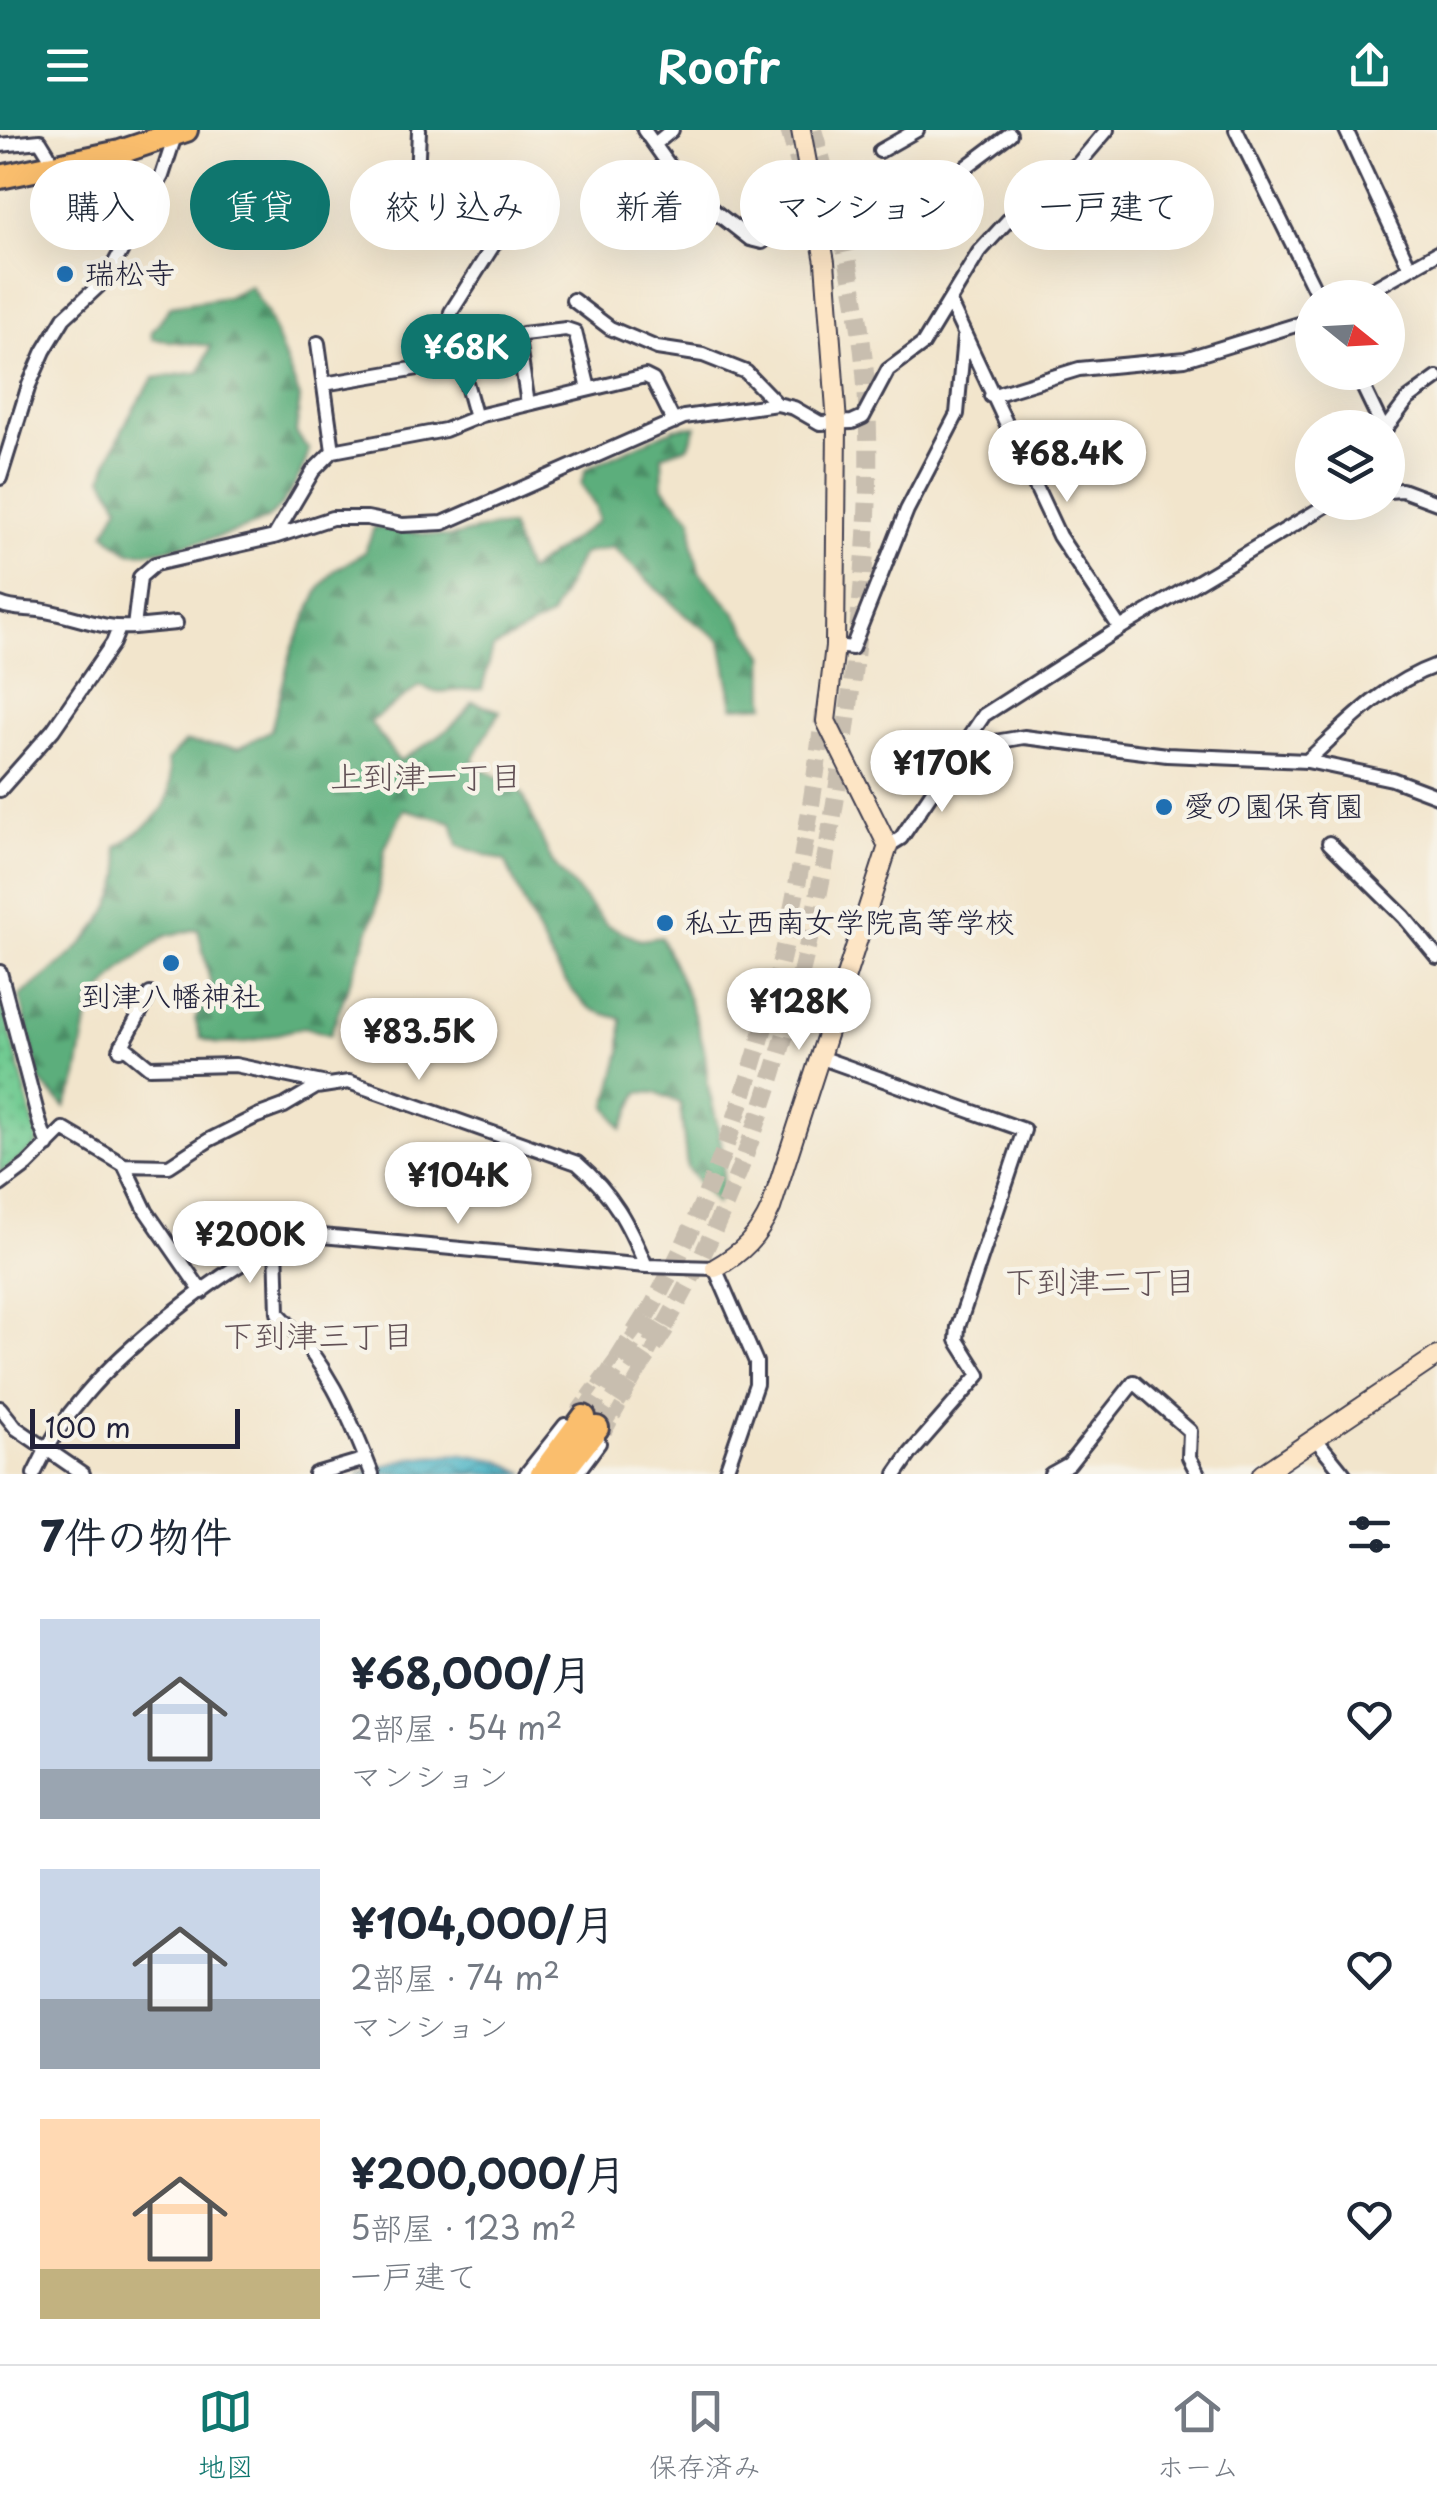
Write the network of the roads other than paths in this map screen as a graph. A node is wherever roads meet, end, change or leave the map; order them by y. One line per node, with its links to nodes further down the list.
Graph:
1 (145, 130): 15 (highway)
2 (419, 130): 16 (street)
3 (644, 130): 12 (street)
4 (672, 130): 12 (street)
5 (801, 130): 17 (street)
6 (916, 130): 14 (street)
7 (1106, 130): 29 (street)
8 (1236, 130): 26 (street)
9 (1346, 130): 25 (street)
10 (179, 131): 20 (highway); 45 (street)
11 (1010, 134): 18 (street)
12 (654, 144): 21 (street)
13 (0, 145): 15 (street)
14 (880, 152)
15 (48, 154): 19 (highway)
16 (418, 160)
17 (807, 160)
18 (975, 160)
19 (0, 163)
20 (0, 177)
21 (740, 232)
22 (490, 250): 33 (street)
23 (823, 250): 43 (street)
24 (1437, 253): 25 (street)
25 (1408, 266): 27 (street)
26 (1310, 280)
27 (1386, 280)
28 (572, 300): 39 (street)
29 (950, 303): 31 (street); 43 (street)
30 (1295, 325): 37 (street)
31 (964, 334): 37 (street); 55 (street)
32 (318, 343): 35 (street)
33 (460, 361): 35 (street); 41 (street)
34 (1437, 378): 40 (street)
35 (324, 384): 44 (street)
36 (589, 390): 38 (street); 38 (street); 42 (street)
37 (991, 396): 54 (street)
38 (528, 404): 41 (street)
39 (777, 404): 42 (street); 43 (street)
40 (1399, 410)
41 (476, 418): 44 (street)
42 (674, 422): 49 (street)
43 (837, 423): 55 (street)
44 (333, 451): 49 (street)
45 (0, 478)
46 (1405, 491): 47 (street)
47 (1437, 503)
48 (1302, 520): 54 (street)
49 (274, 537): 52 (street)
50 (0, 604): 53 (street)
51 (176, 623): 52 (street)
52 (134, 627): 53 (street)
53 (118, 628): 59 (street)
54 (1120, 628): 57 (street)
55 (834, 646): 62 (street)
56 (1437, 666): 58 (street)
57 (964, 748): 58 (street); 62 (street)
58 (1307, 760): 60 (street)
59 (0, 790)
60 (1437, 796)
61 (1329, 843): 63 (street)
62 (888, 846): 66 (street)
63 (1437, 957)
64 (0, 972): 68 (street)
65 (150, 994): 67 (street)
66 (822, 1058): 73 (street); 87 (street)
67 (329, 1085): 69 (street); 72 (street)
68 (48, 1145): 69 (street); 70 (street)
69 (124, 1165): 74 (street)
70 (0, 1184)
71 (276, 1244): 72 (street); 74 (street); 79 (street)
72 (646, 1266): 73 (street)
73 (715, 1268): 86 (street)
74 (202, 1292): 80 (street)
75 (1437, 1356): 78 (street)
76 (0, 1408): 80 (street)
77 (591, 1422): 81 (highway); 85 (street)
78 (1315, 1438): 90 (street); 91 (street)
79 (366, 1459): 83 (street); 84 (street)
80 (39, 1462): 82 (street)
81 (543, 1469)
82 (82, 1474)
83 (315, 1474)
84 (372, 1474)
85 (576, 1474)
86 (725, 1474)
87 (896, 1474)
88 (1051, 1474): 89 (street)
89 (1198, 1474)
90 (1262, 1474)
91 (1344, 1474)

